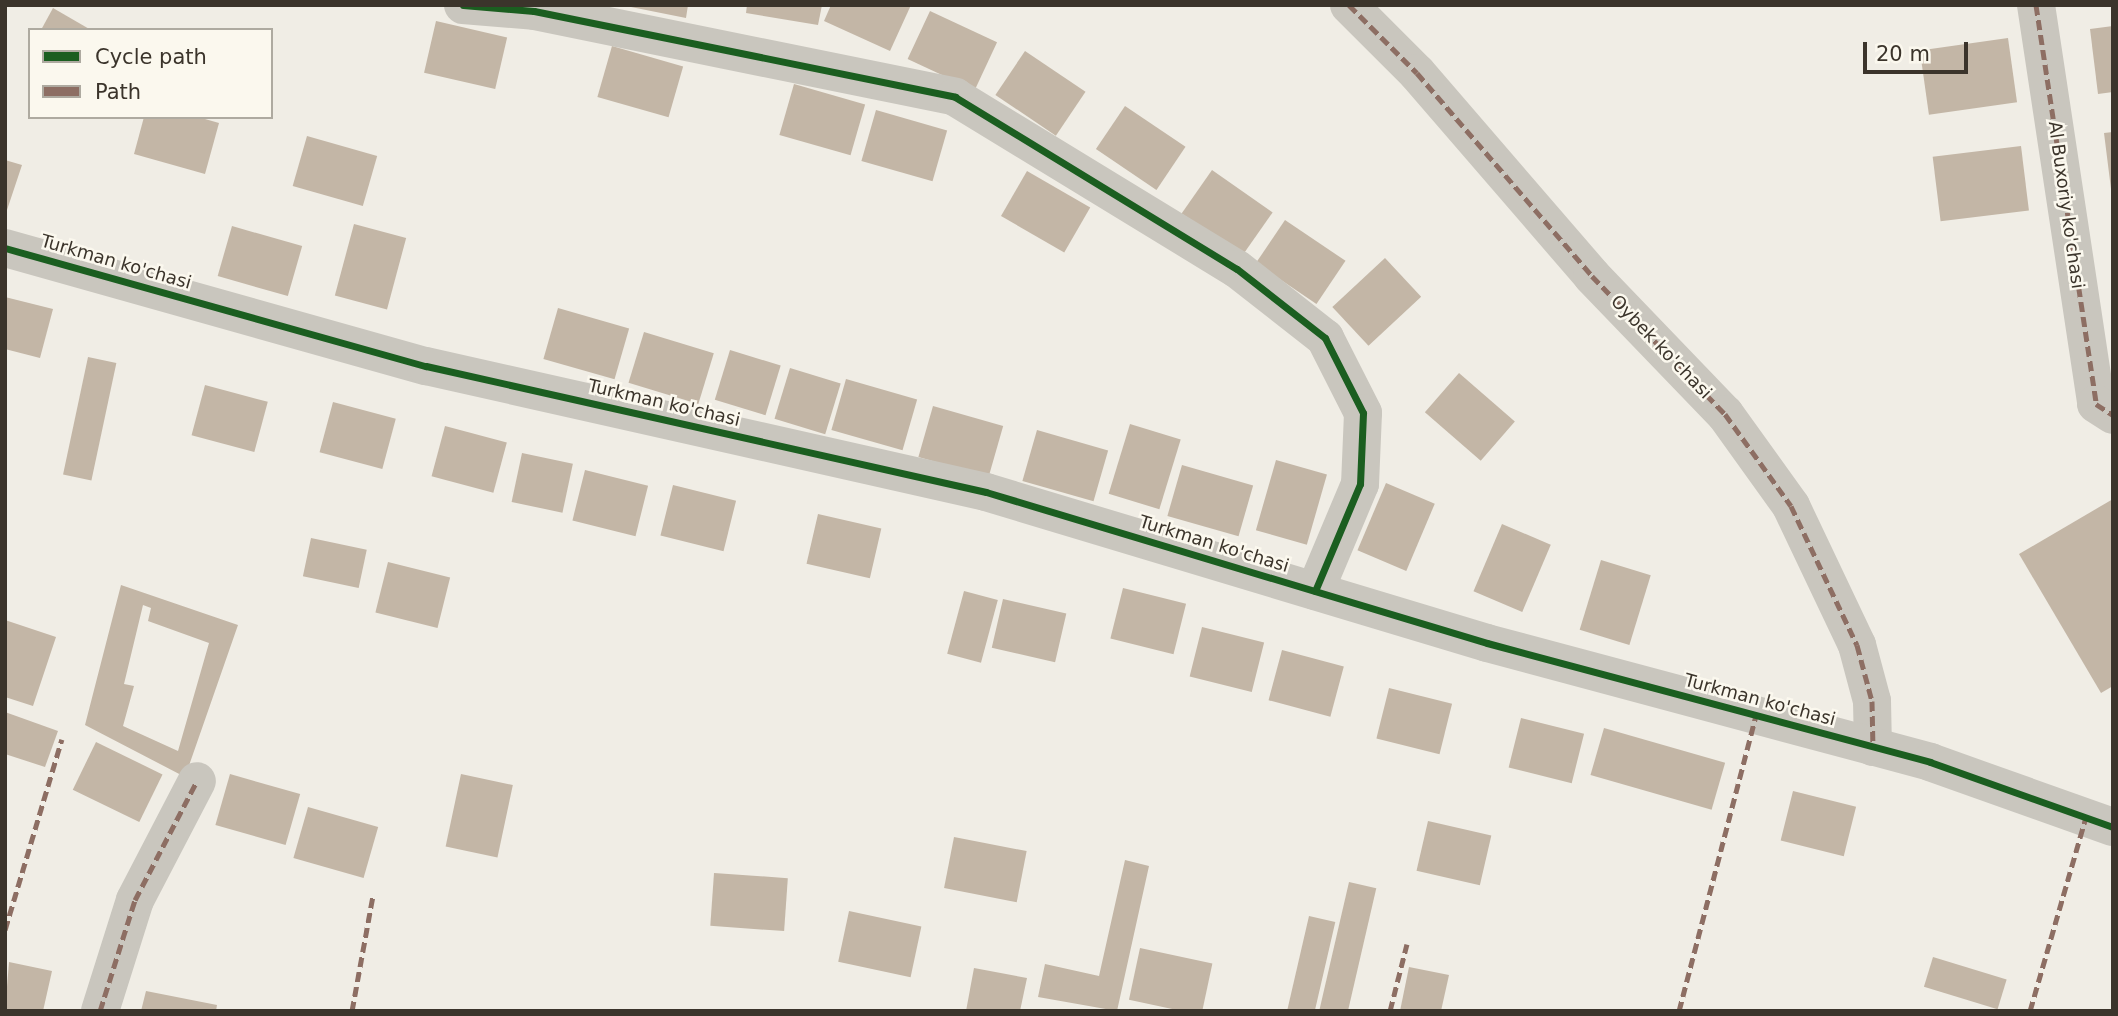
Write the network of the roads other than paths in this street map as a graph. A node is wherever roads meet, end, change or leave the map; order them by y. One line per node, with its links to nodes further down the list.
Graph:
1 (463, 5): 6 (street)
2 (1349, 5): 7 (street, Oybek ko'chasi)
3 (2036, 5): 5 (street, Al Buxoriy ko'chasi)
4 (5, 248): 6 (street, Turkman ko'chasi)
5 (2104, 410)
6 (1315, 590): 7 (street, Turkman ko'chasi)
7 (1873, 747): 9 (street, Turkman ko'chasi)
8 (197, 781): 10 (street)
9 (2113, 827)
10 (100, 1011)

